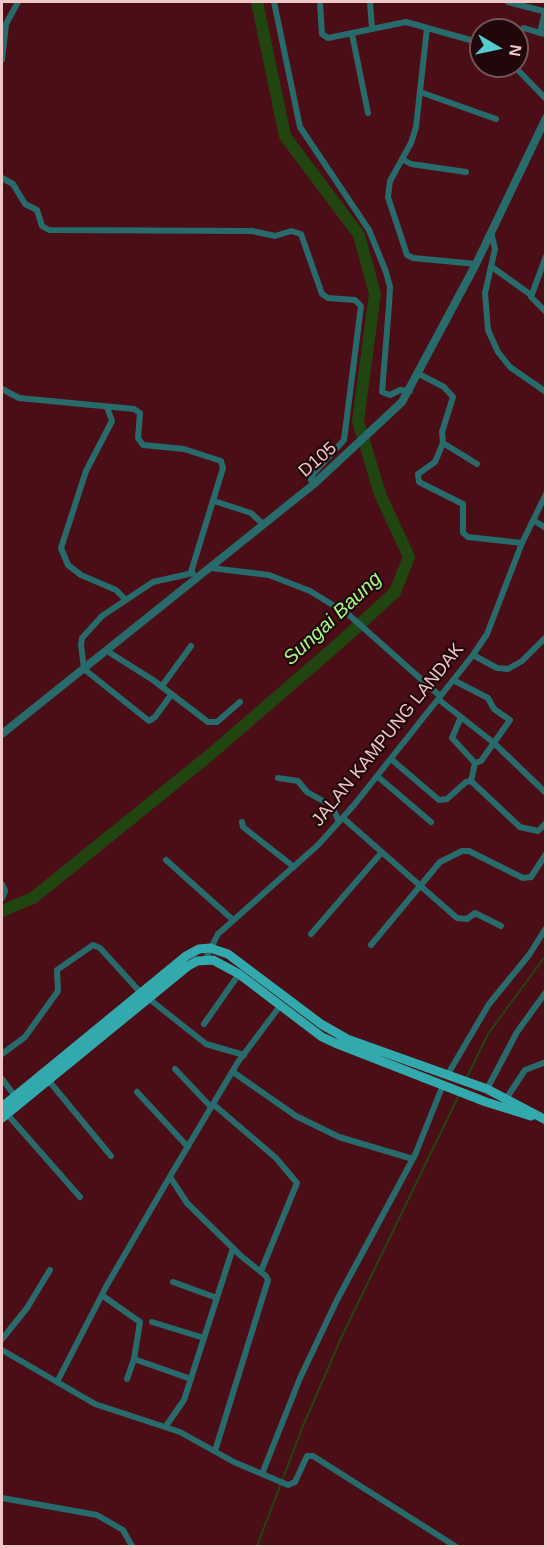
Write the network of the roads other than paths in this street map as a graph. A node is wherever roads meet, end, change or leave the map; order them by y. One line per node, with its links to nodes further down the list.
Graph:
1 (18, 2): 7 (street)
2 (274, 2): 31 (street)
3 (320, 2): 11 (street)
4 (370, 2): 9 (street)
5 (507, 2): 6 (street)
6 (544, 11): 10 (street)
7 (4, 24): 13 (street)
8 (427, 28): 9 (street); 12 (street); 15 (street)
9 (372, 29): 11 (street)
10 (543, 33)
11 (352, 34): 17 (street)
12 (469, 40)
13 (2, 60)
14 (526, 78): 16 (street)
15 (420, 92): 19 (street); 20 (street)
16 (546, 99)
17 (368, 113)
18 (546, 118): 23 (street, D105)
19 (496, 119)
20 (402, 159): 21 (street); 25 (street)
21 (466, 172)
22 (2, 178): 36 (street)
23 (491, 232): 25 (street, D105); 26 (street)
24 (546, 256): 27 (street)
25 (476, 264): 29 (street, D105)
26 (492, 267): 27 (street); 32 (street)
27 (531, 295): 28 (street)
28 (546, 312)
29 (419, 374): 31 (street, D105); 34 (street)
30 (2, 389): 33 (street)
31 (410, 391): 36 (street, D105)
32 (546, 392)
33 (107, 407): 38 (street); 46 (street)
34 (443, 443): 35 (street); 42 (street)
35 (477, 464)
36 (314, 484): 40 (street, D105)
37 (546, 494): 39 (street, JALAN KAMPUNG LANDAK)
38 (214, 501): 40 (street); 44 (street)
39 (533, 520): 41 (street); 42 (street, JALAN KAMPUNG LANDAK)
40 (263, 524): 43 (street, D105)
41 (546, 528)
42 (522, 543): 50 (street, JALAN KAMPUNG LANDAK)
43 (211, 568): 45 (street, D105); 55 (street)
44 (191, 572): 45 (street); 46 (street)
45 (202, 575): 49 (street, D105)
46 (126, 600): 51 (street)
47 (546, 636): 50 (street)
48 (191, 646): 53 (street)
49 (107, 651): 51 (street, D105); 53 (street)
50 (473, 655): 52 (street, JALAN KAMPUNG LANDAK)
51 (84, 669): 54 (street); 58 (street, D105)
52 (453, 680): 55 (street, JALAN KAMPUNG LANDAK); 59 (street)
53 (162, 686): 54 (street)
54 (171, 694): 56 (street)
55 (439, 697): 57 (street); 60 (street, JALAN KAMPUNG LANDAK)
56 (240, 702)
57 (461, 717): 59 (street); 61 (street)
58 (2, 734)
59 (494, 743): 61 (street); 65 (street)
60 (391, 759): 62 (street, JALAN KAMPUNG LANDAK); 64 (street)
61 (475, 763): 64 (street)
62 (377, 776): 66 (street, JALAN KAMPUNG LANDAK); 68 (street)
63 (278, 778): 66 (street)
64 (471, 781): 69 (street)
65 (544, 790)
66 (341, 820): 70 (street); 73 (street, JALAN KAMPUNG LANDAK)
67 (242, 822): 73 (street)
68 (431, 822)
69 (546, 823)
70 (382, 852): 75 (street); 80 (street)
71 (546, 854): 75 (street)
72 (166, 860): 77 (street)
73 (294, 867): 77 (street, JALAN KAMPUNG LANDAK)
74 (2, 884): 76 (street)
75 (419, 885): 78 (street); 81 (street)
76 (2, 898)
77 (232, 919): 82 (street, JALAN KAMPUNG LANDAK)
78 (501, 926)
79 (546, 928): 94 (street)
80 (311, 934)
81 (371, 945)
82 (210, 948): 83 (street, JALAN KAMPUNG LANDAK); 86 (main road); 94 (main road)
83 (205, 960): 84 (main road); 86 (main road)
84 (239, 974): 87 (main road); 88 (street)
85 (546, 992): 98 (street)
86 (145, 996): 89 (street); 90 (street); 96 (main road); 100 (main road)
87 (280, 1006): 90 (street); 97 (main road)
88 (204, 1024)
89 (2, 1054)
90 (244, 1055): 93 (street)
91 (546, 1062): 101 (street)
92 (175, 1069): 102 (street)
93 (233, 1072): 102 (street); 107 (street)
94 (448, 1074): 98 (main road)
95 (2, 1078): 100 (street)
96 (49, 1081): 103 (main road); 106 (street)
97 (443, 1085): 104 (main road); 107 (street)
98 (484, 1088): 101 (main road)
99 (137, 1092): 105 (street)
100 (15, 1096): 103 (main road)
101 (506, 1100): 104 (main road)
102 (212, 1106): 105 (street); 112 (street)
103 (3, 1113): 109 (street)
104 (544, 1120)
105 (188, 1147): 108 (street)
106 (111, 1156)
107 (413, 1159): 126 (street)
108 (170, 1177): 110 (street); 114 (street)
109 (80, 1197)
110 (233, 1248): 112 (street); 115 (street)
111 (50, 1270): 118 (street)
112 (261, 1271): 125 (street)
113 (173, 1282): 115 (street)
114 (103, 1296): 120 (street); 123 (street)
115 (217, 1298): 117 (street)
116 (152, 1322): 117 (street)
117 (204, 1338): 122 (street)
118 (2, 1339)
119 (2, 1350): 123 (street)
120 (134, 1359): 121 (street); 122 (street)
121 (127, 1379)
122 (191, 1379): 124 (street)
123 (57, 1382): 124 (street)
124 (166, 1426): 125 (street)
125 (215, 1451): 126 (street)
126 (265, 1475): 129 (street)
127 (2, 1498): 128 (street)
128 (132, 1546)
129 (455, 1546)

